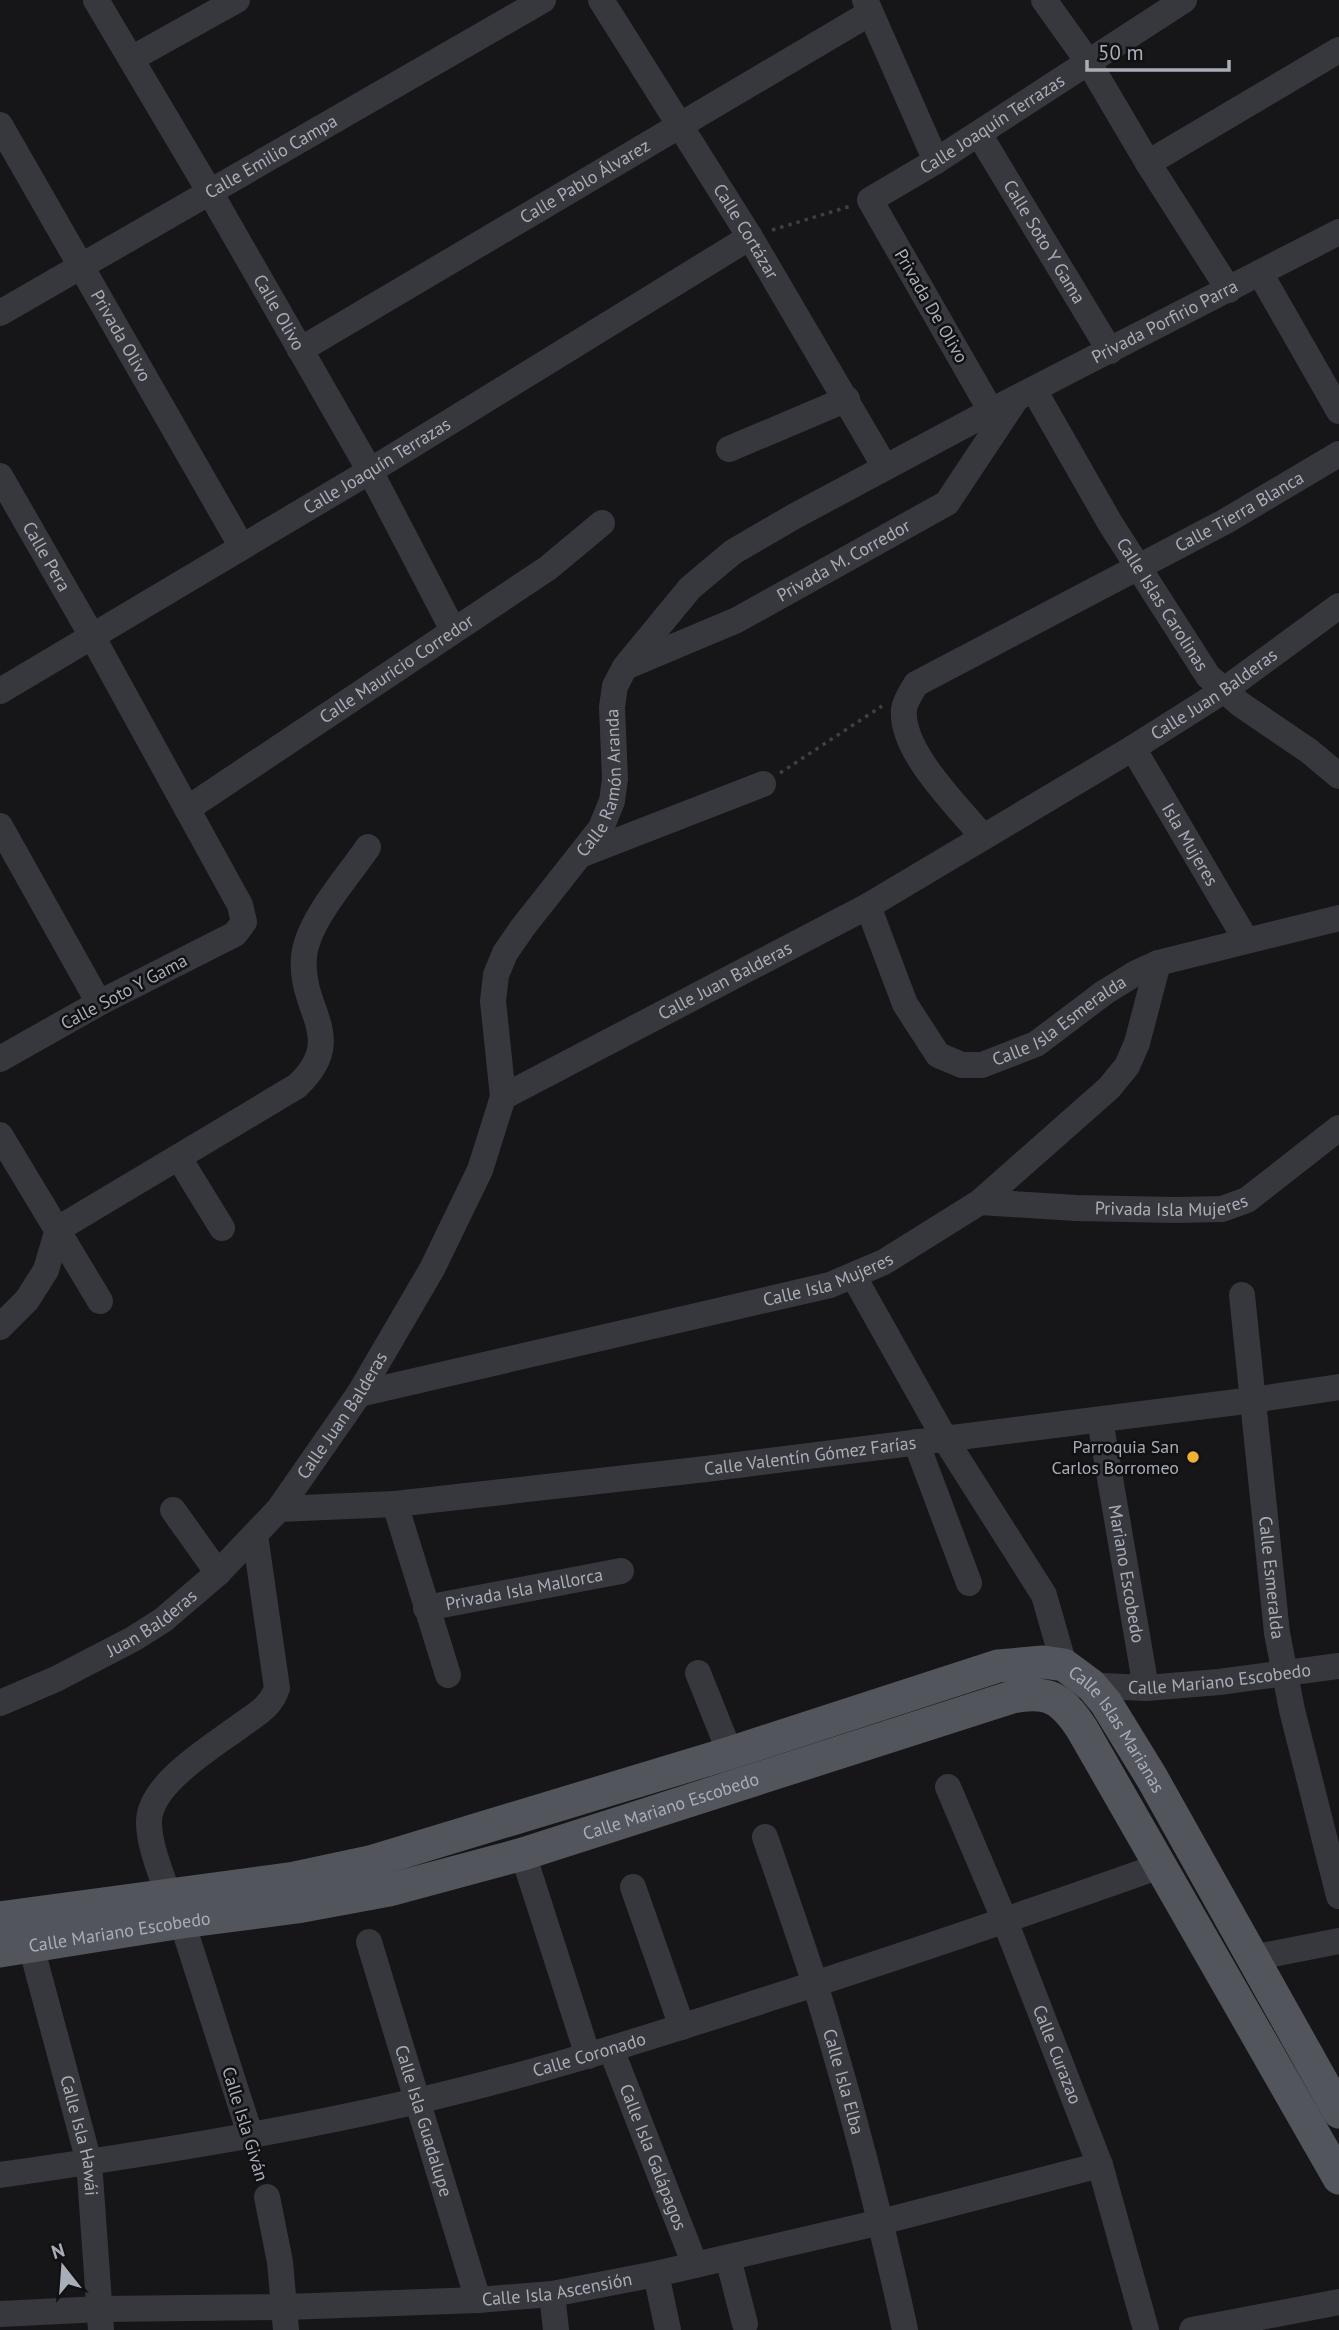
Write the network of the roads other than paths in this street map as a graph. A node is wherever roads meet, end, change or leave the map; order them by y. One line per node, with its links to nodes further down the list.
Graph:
1 (237, 0): 9 (street)
2 (544, 0): 16 (street, Calle Emilio Campa)
3 (601, 0): 12 (street, Calle Cortázar)
4 (1044, 0): 10 (street)
5 (1184, 0): 10 (street, Calle Joaquín Terrazas)
6 (100, 2): 9 (street, Calle Olivo)
7 (868, 6): 12 (street, Calle Pablo Álvarez); 14 (street)
8 (1339, 50): 15 (street)
9 (131, 59): 16 (street, Calle Olivo)
10 (1089, 63): 13 (street, Calle Joaquín Terrazas); 15 (street)
11 (0, 125): 20 (street, Privada Olivo)
12 (681, 125): 19 (street, Calle Cortázar); 24 (street, Calle Pablo Álvarez)
13 (979, 134): 14 (street, Calle Joaquín Terrazas); 25 (street, Calle Soto Y Gama)
14 (936, 161): 17 (street, Calle Joaquín Terrazas)
15 (1148, 163): 22 (street)
16 (211, 194): 20 (street, Calle Emilio Campa); 24 (street, Calle Olivo)
17 (870, 200): 29 (street, Privada De Olivo)
18 (1339, 232): 21 (street, Privada Porfirio Parra)
19 (750, 237): 27 (street, Calle Cortázar); 33 (street, Calle Joaquín Terrazas)
20 (82, 268): 23 (street, Calle Emilio Campa); 36 (street, Privada Olivo)
21 (1260, 274): 22 (street, Privada Porfirio Parra); 28 (street)
22 (1229, 290): 25 (street, Privada Porfirio Parra)
23 (0, 313)
24 (300, 350): 33 (street, Calle Olivo)
25 (1110, 351): 26 (street, Privada Porfirio Parra)
26 (1025, 395): 29 (street, Privada Porfirio Parra); 37 (street, Calle Islas Carolinas); 41 (street, Privada M. Corredor)
27 (847, 400): 30 (street); 32 (street, Calle Cortázar)
28 (1338, 405)
29 (991, 411): 32 (street, Calle Ramón Aranda)
30 (729, 449)
31 (1339, 454): 37 (street, Calle Tierra Blanca)
32 (885, 467): 41 (street, Calle Ramón Aranda)
33 (370, 471): 36 (street, Calle Joaquín Terrazas); 39 (street, Calle Olivo)
34 (0, 476): 40 (street, Calle Pera)
35 (603, 523): 39 (street, Calle Mauricio Corredor)
36 (242, 547): 40 (street, Calle Joaquín Terrazas)
37 (1137, 567): 43 (street, Calle Islas Carolinas); 49 (street)
38 (1339, 606): 43 (street, Calle Juan Balderas)
39 (453, 630): 47 (street, Calle Mauricio Corredor)
40 (92, 636): 42 (street, Calle Joaquín Terrazas); 47 (street, Calle Pera)
41 (625, 667): 51 (street, Calle Ramón Aranda)
42 (0, 691)
43 (1223, 691): 44 (street, Calle Juan Balderas); 45 (street, Calle Islas Carolinas)
44 (1133, 748): 49 (street, Calle Juan Balderas); 55 (street, Isla Mujeres)
45 (1339, 776)
46 (763, 784): 51 (street, Calle Ramón Aranda)
47 (187, 809): 54 (street, Calle Pera)
48 (0, 826): 57 (street)
49 (983, 837): 52 (street, Calle Juan Balderas)
50 (368, 847): 62 (street)
51 (583, 854): 59 (street)
52 (868, 906): 56 (street, Calle Isla Esmeralda); 59 (street, Calle Juan Balderas)
53 (1339, 918): 55 (street, Calle Isla Esmeralda)
54 (244, 922): 57 (street, Calle Soto Y Gama)
55 (1246, 940): 56 (street, Calle Isla Esmeralda)
56 (1158, 963): 63 (street, Calle Isla Mujeres)
57 (99, 1003): 58 (street, Calle Soto Y Gama)
58 (0, 1059)
59 (503, 1097): 71 (street, Calle Juan Balderas)
60 (1339, 1128): 63 (street, Privada Isla Mujeres)
61 (0, 1135): 64 (street)
62 (178, 1158): 64 (street); 65 (street)
63 (980, 1202): 66 (street, Calle Isla Mujeres)
64 (58, 1228): 68 (street); 69 (street)
65 (222, 1228)
66 (853, 1277): 71 (street, Calle Isla Mujeres); 74 (street, Calle Islas Marianas)
67 (1242, 1295): 72 (street, Calle Esmeralda)
68 (100, 1301)
69 (0, 1327)
70 (1339, 1387): 72 (street, Calle Valentín Gómez Farías)
71 (359, 1394): 77 (street, Calle Juan Balderas)
72 (1253, 1400): 73 (street, Calle Valentín Gómez Farías); 87 (street, Calle Esmeralda)
73 (1100, 1420): 74 (street, Calle Valentín Gómez Farías); 90 (street, Mariano Escobedo)
74 (946, 1439): 75 (street, Calle Valentín Gómez Farías); 84 (street, Calle Islas Marianas)
75 (916, 1442): 76 (street, Calle Valentín Gómez Farías); 82 (street)
76 (395, 1504): 77 (street, Calle Valentín Gómez Farías); 83 (street)
77 (279, 1509): 79 (street, Juan Balderas)
78 (173, 1510): 81 (street)
79 (255, 1535): 81 (street, Juan Balderas); 100 (street, Calle Isla Giván)
80 (621, 1571): 83 (street, Privada Isla Mallorca)
81 (218, 1573): 92 (street, Juan Balderas)
82 (969, 1583)
83 (426, 1608): 88 (street)
84 (1064, 1665): 89 (main road, Calle Islas Marianas); 93 (main road, Calle Mariano Escobedo)
85 (1339, 1667): 87 (street, Calle Mariano Escobedo)
86 (698, 1673): 93 (street)
87 (1284, 1674): 90 (street, Calle Mariano Escobedo); 99 (street, Calle Esmeralda)
88 (448, 1675)
89 (1091, 1685): 90 (street, Calle Mariano Escobedo); 91 (street, Calle Mariano Escobedo); 106 (main road, Calle Islas Marianas)
90 (1146, 1688)
91 (1041, 1694): 96 (main road, Calle Mariano Escobedo); 97 (main road, Calle Islas Marianas)
92 (0, 1703)
93 (730, 1753): 100 (main road, Calle Mariano Escobedo)
94 (948, 1787): 102 (street, Calle Curazao)
95 (765, 1838): 107 (street, Calle Isla Elba)
96 (523, 1854): 100 (main road, Calle Mariano Escobedo); 109 (street, Calle Isla Galápagos)
97 (1160, 1866): 102 (street, Calle Coronado); 114 (main road, Calle Islas Marianas)
98 (633, 1887): 108 (street)
99 (1339, 1896)
100 (175, 1909): 101 (main road, Calle Mariano Escobedo); 105 (main road, Calle Mariano Escobedo); 112 (street, Calle Isla Giván)
101 (0, 1918)
102 (1005, 1921): 107 (street, Calle Coronado); 115 (street, Calle Curazao)
103 (1339, 1941): 106 (street)
104 (369, 1942): 110 (street, Calle Isla Guadalupe)
105 (16, 1948): 113 (street, Calle Isla Hawái)
106 (1252, 1958): 111 (main road, Calle Islas Marianas)
107 (815, 1984): 108 (street, Calle Coronado); 118 (street, Calle Isla Elba)
108 (682, 2027): 109 (street, Calle Coronado)
109 (600, 2052): 110 (street, Calle Coronado); 120 (street, Calle Isla Galápagos)
110 (417, 2101): 112 (street, Calle Coronado); 123 (street, Calle Isla Guadalupe)
111 (1339, 2112)
112 (250, 2134): 113 (street, Calle Coronado)
113 (89, 2162): 116 (street, Calle Coronado); 127 (street, Calle Isla Hawái)
114 (1335, 2162)
115 (1100, 2165): 118 (street, Calle Isla Ascensión); 132 (street, Calle Curazao)
116 (0, 2175)
117 (267, 2197): 126 (street, Calle Isla Giván)
118 (881, 2222): 119 (street, Calle Isla Ascensión); 131 (street, Calle Isla Elba)
119 (728, 2258): 120 (street, Calle Isla Ascensión); 128 (street)
120 (695, 2265): 121 (street, Calle Isla Ascensión)
121 (656, 2274): 122 (street, Calle Isla Ascensión); 130 (street)
122 (551, 2294): 123 (street, Calle Isla Ascensión); 129 (street)
123 (478, 2300): 126 (street, Calle Isla Ascensión)
124 (1339, 2302): 133 (street)
125 (0, 2314): 127 (street, Calle Isla Ascensión)
126 (286, 2318): 127 (street, Calle Isla Ascensión)
127 (101, 2320)
128 (745, 2324)
129 (556, 2330)
130 (668, 2330)
131 (905, 2330)
132 (1146, 2330)
133 (1192, 2330)

